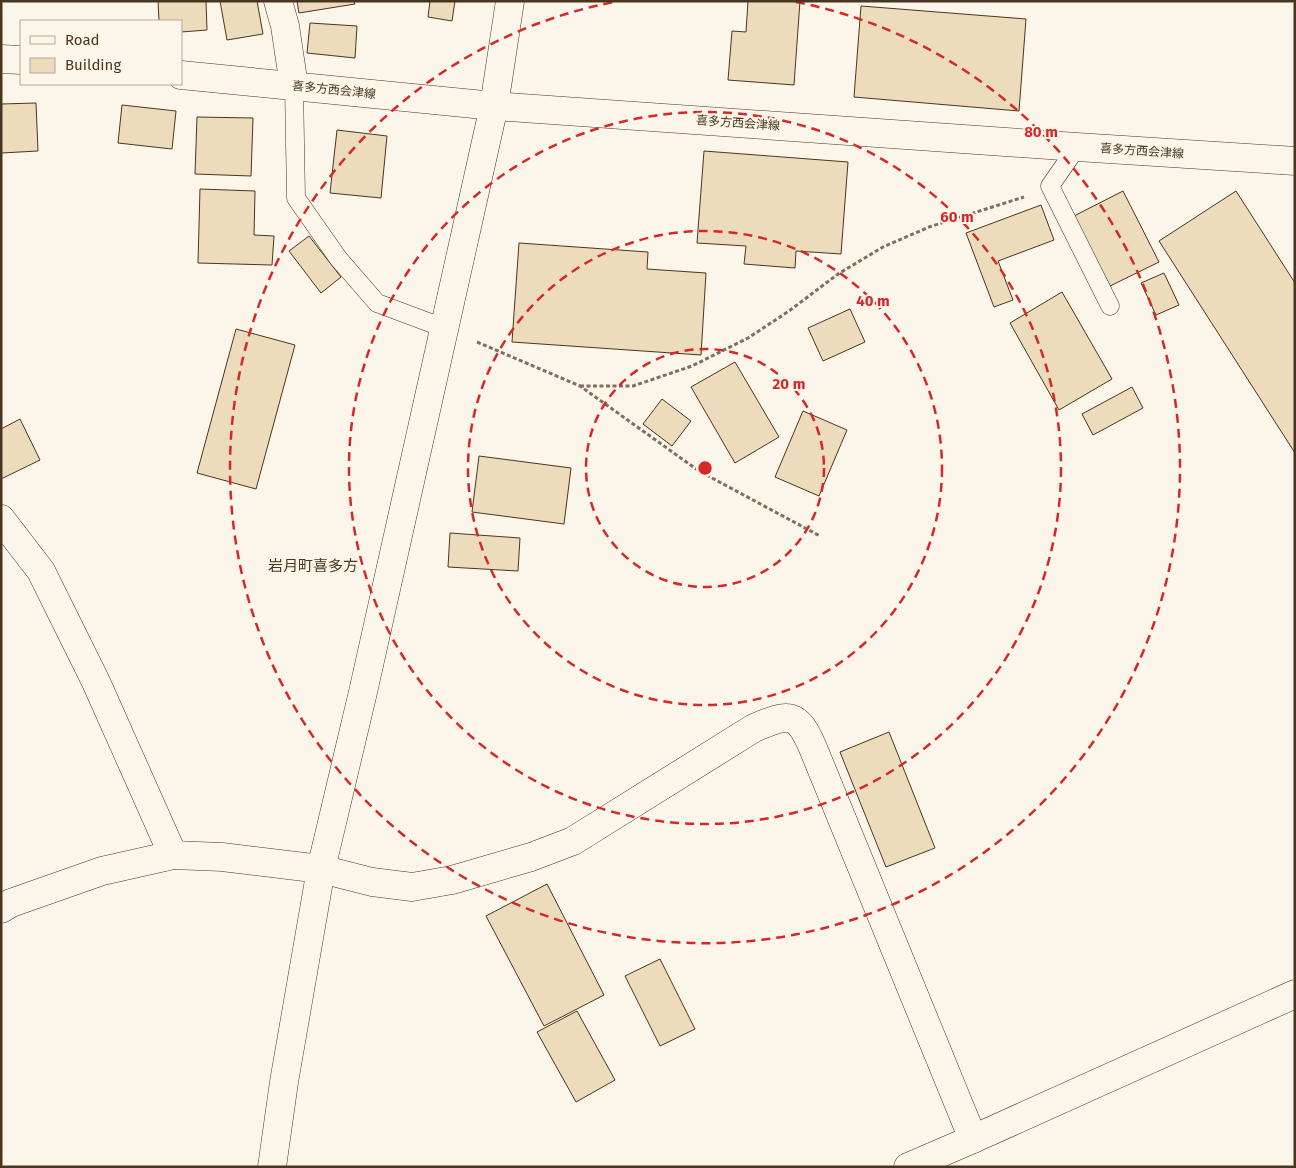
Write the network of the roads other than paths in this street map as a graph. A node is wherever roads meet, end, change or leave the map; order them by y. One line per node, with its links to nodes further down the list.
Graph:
1 (278, 1): 6 (street)
2 (510, 1): 7 (street)
3 (1, 59): 4 (street)
4 (20, 60)
5 (182, 75): 6 (street, 喜多方西会津線)
6 (294, 86): 7 (street, 喜多方西会津線); 11 (lane)
7 (494, 106): 8 (street, 喜多方西会津線); 11 (street)
8 (1077, 147): 9 (street, 喜多方西会津線); 10 (lane)
9 (1295, 161)
10 (1110, 306)
11 (444, 328): 14 (street)
12 (1, 519): 13 (street)
13 (173, 855): 14 (street); 15 (street)
14 (321, 869): 17 (street); 18 (street)
15 (1, 909)
16 (1295, 994): 17 (street)
17 (973, 1139): 19 (street)
18 (272, 1167)
19 (908, 1167)

